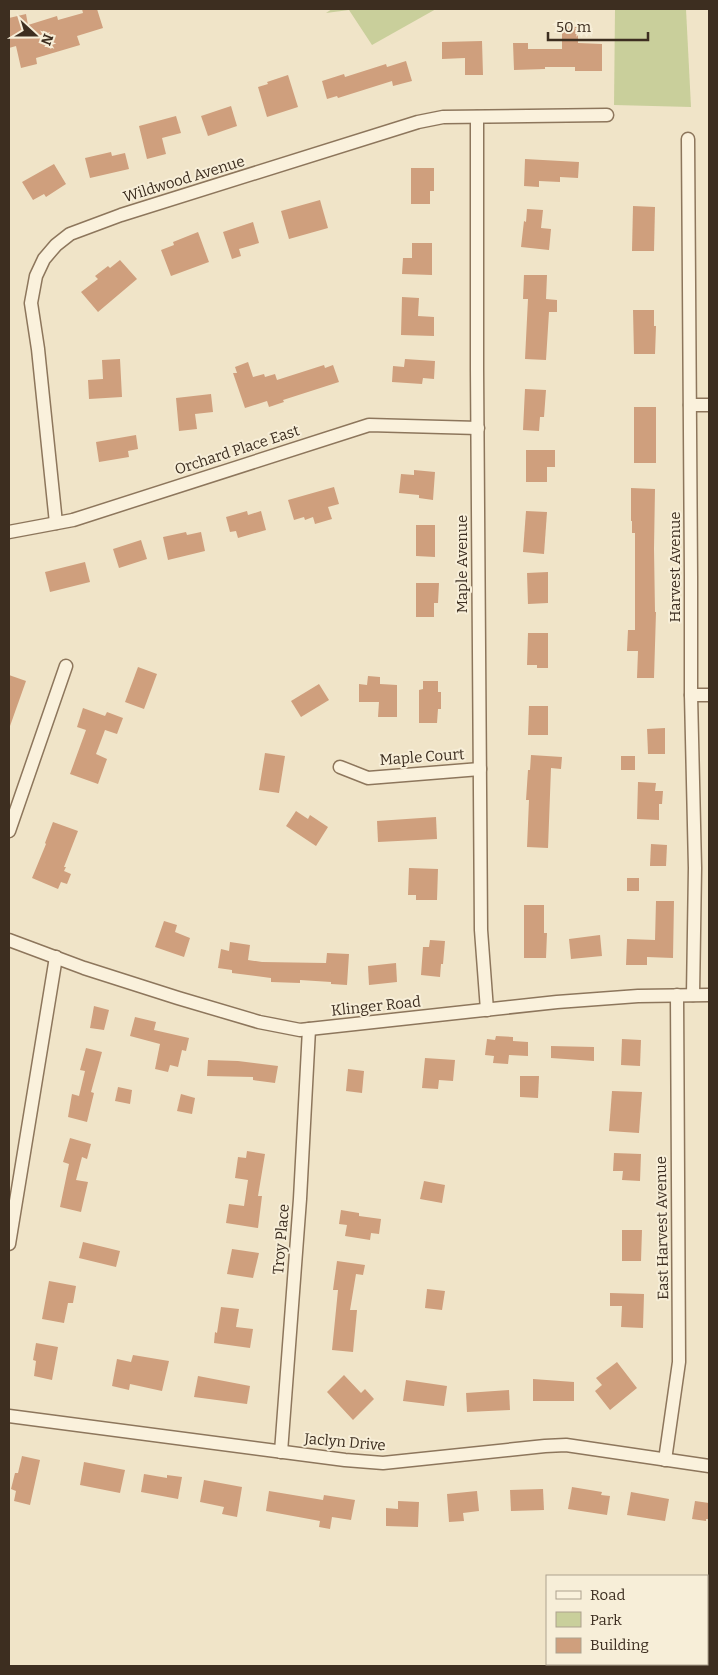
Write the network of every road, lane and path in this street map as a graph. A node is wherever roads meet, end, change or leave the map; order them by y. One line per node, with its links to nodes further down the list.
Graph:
1 (607, 115): 2 (street, Wildwood Avenue)
2 (477, 117): 6 (street, Maple Avenue); 7 (street, Wildwood Avenue)
3 (688, 139): 4 (street, Harvest Avenue)
4 (690, 404): 5 (street); 10 (street, Harvest Avenue)
5 (709, 405)
6 (478, 428): 7 (street, Orchard Place East); 13 (street, Maple Avenue)
7 (56, 523): 8 (street, Orchard Place East)
8 (9, 532)
9 (66, 666): 14 (street)
10 (691, 695): 11 (street); 18 (street, Harvest Avenue)
11 (709, 695)
12 (340, 767): 13 (street, Maple Court)
13 (480, 769): 20 (street, Maple Avenue)
14 (9, 831)
15 (9, 940): 16 (street, Klinger Road)
16 (56, 957): 21 (street, Klinger Road); 22 (street)
17 (676, 995): 18 (street, Klinger Road); 20 (street, Klinger Road); 25 (street, East Harvest Avenue)
18 (693, 995): 19 (street, Klinger Road)
19 (709, 995)
20 (486, 1010): 21 (street, Klinger Road)
21 (309, 1029): 24 (street, Troy Place)
22 (9, 1244)
23 (9, 1416): 24 (street, Jaclyn Drive)
24 (281, 1452): 25 (street, Jaclyn Drive)
25 (665, 1460): 26 (street, Jaclyn Drive)
26 (709, 1466)

